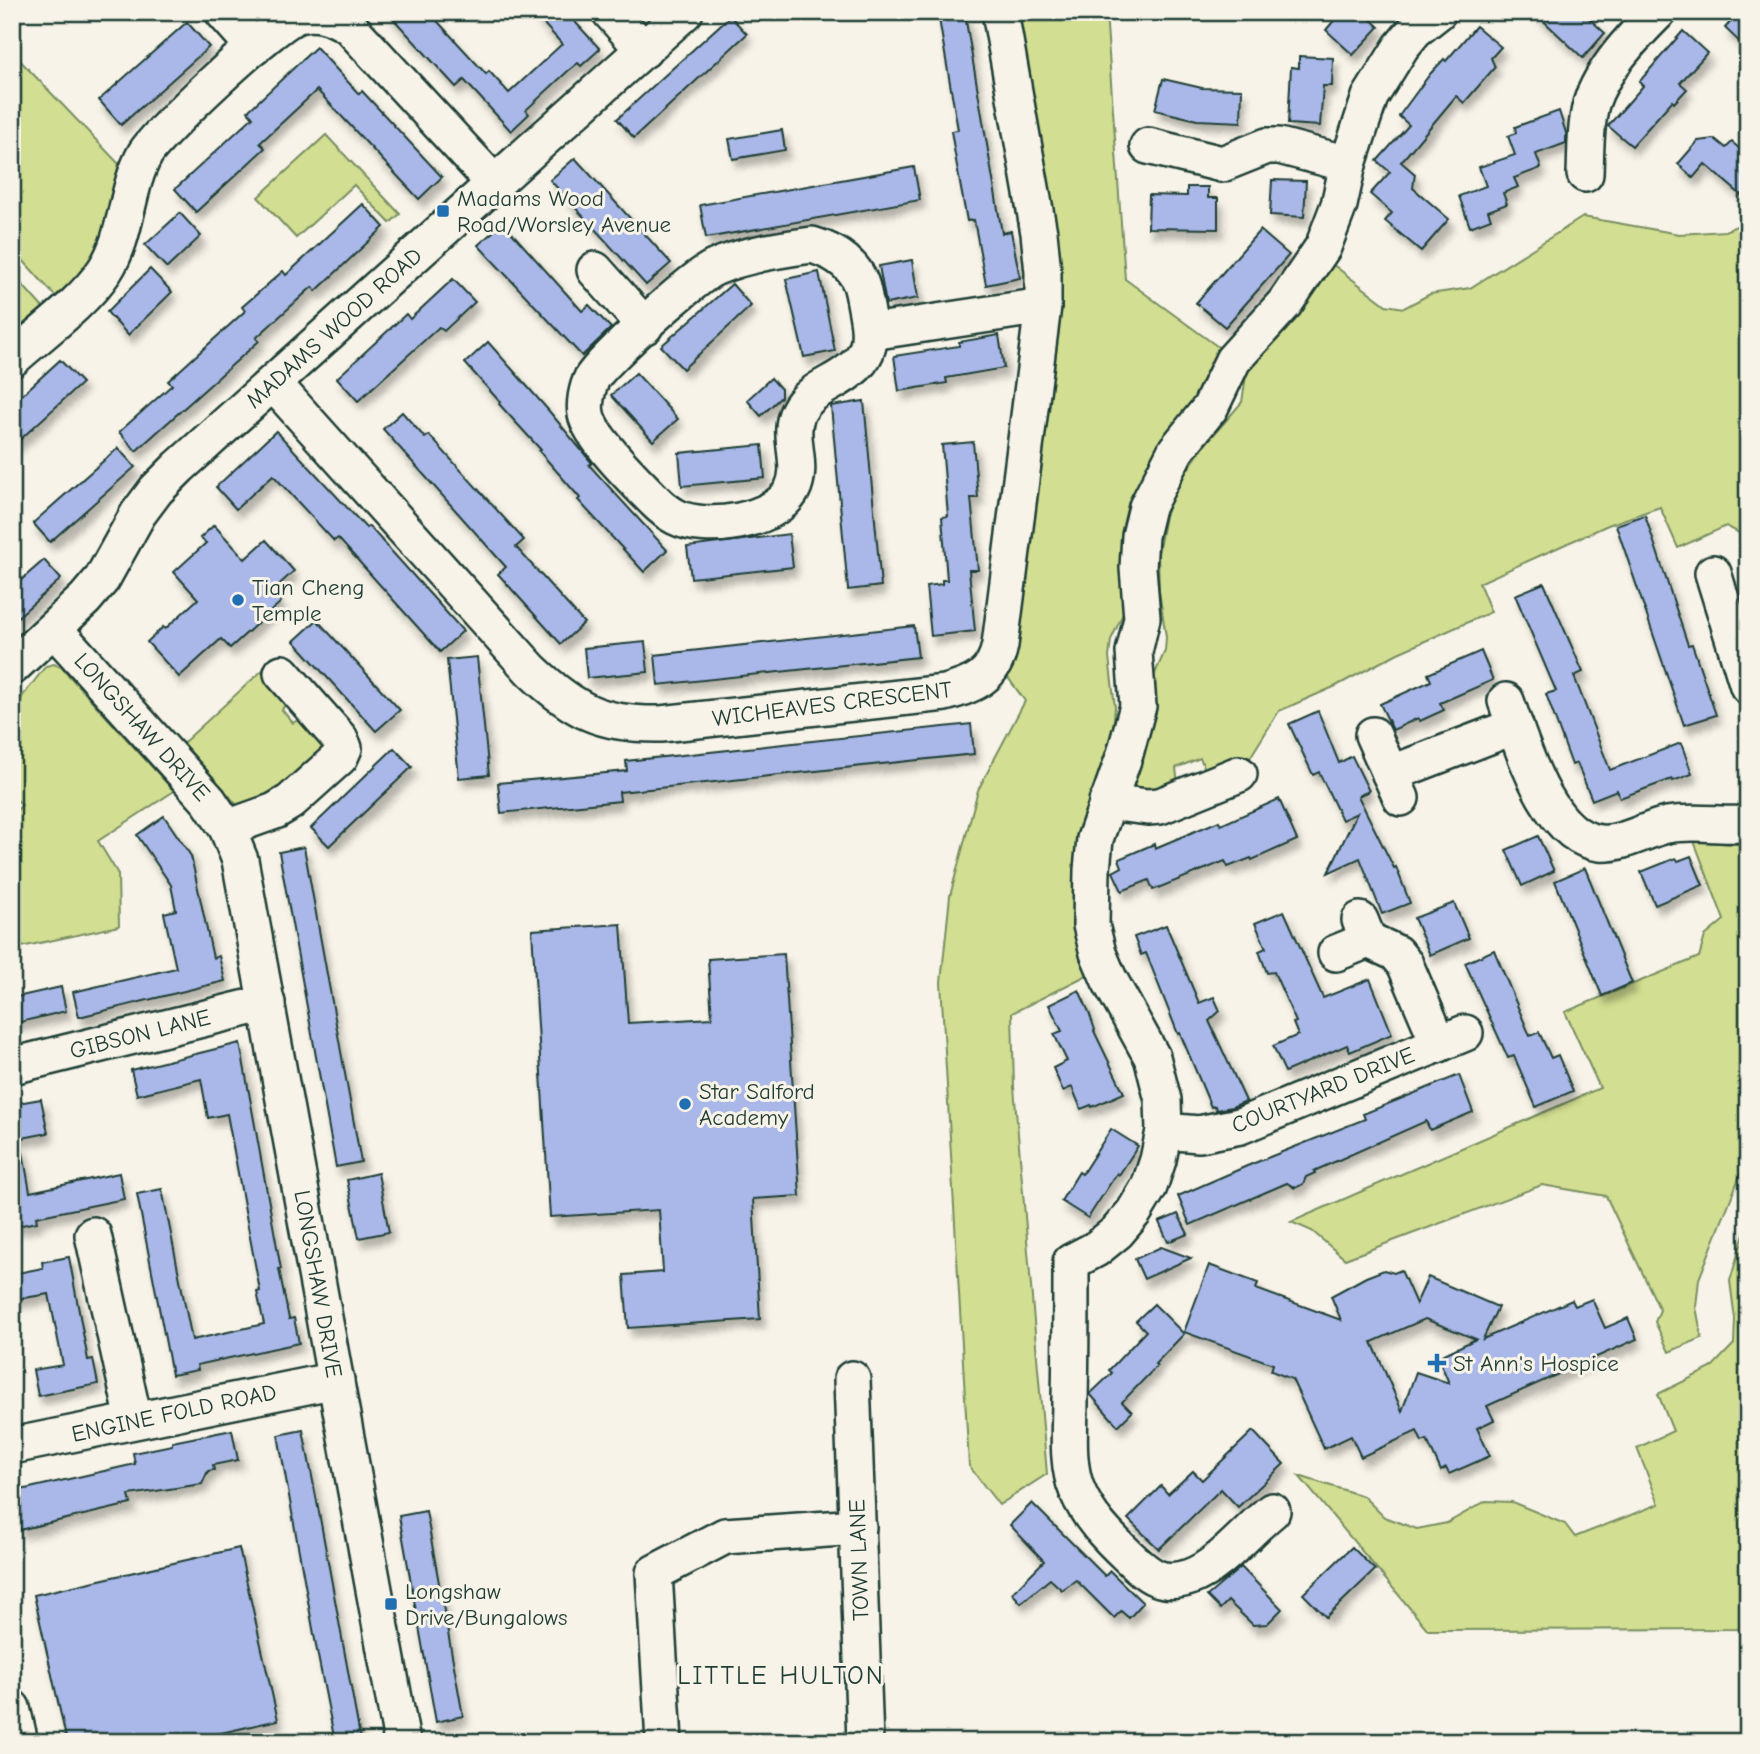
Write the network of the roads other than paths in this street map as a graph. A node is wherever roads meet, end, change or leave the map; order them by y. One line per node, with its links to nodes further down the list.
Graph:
1 (223, 12): 7 (street)
2 (610, 12): 8 (street)
3 (685, 12): 8 (street, MADAMS WOOD ROAD)
4 (1000, 12): 14 (street, WICHEAVES CRESCENT)
5 (1652, 14): 11 (street)
6 (1417, 18): 10 (street)
7 (254, 47): 12 (street); 17 (street)
8 (644, 50): 12 (street, MADAMS WOOD ROAD)
9 (1143, 148): 10 (street)
10 (1348, 164): 26 (street)
11 (1585, 181)
12 (494, 183): 18 (street, MADAMS WOOD ROAD)
13 (595, 270): 15 (street)
14 (1043, 306): 16 (street); 18 (street, WICHEAVES CRESCENT)
15 (645, 326): 16 (street); 16 (street)
16 (871, 332)
17 (12, 359)
18 (274, 383): 20 (street, MADAMS WOOD ROAD)
19 (1713, 573): 23 (street)
20 (54, 629): 21 (street, MADAMS WOOD ROAD); 28 (street, LONGSHAW DRIVE)
21 (12, 667)
22 (282, 673): 28 (street)
23 (1748, 686)
24 (1373, 736): 27 (street)
25 (1239, 774): 26 (street)
26 (1107, 802): 32 (street)
27 (1748, 824)
28 (226, 828): 30 (street, LONGSHAW DRIVE)
29 (1336, 953): 32 (street, COURTYARD DRIVE)
30 (267, 1003): 31 (street, GIBSON LANE); 35 (street, LONGSHAW DRIVE)
31 (12, 1066)
32 (1164, 1131): 38 (street)
33 (94, 1234): 36 (street)
34 (852, 1379): 39 (street, TOWN LANE)
35 (335, 1380): 36 (street, ENGINE FOLD ROAD); 42 (street, LONGSHAW DRIVE)
36 (134, 1420): 37 (street, ENGINE FOLD ROAD)
37 (12, 1446)
38 (1272, 1511)
39 (858, 1527): 43 (street); 44 (street, TOWN LANE)
40 (12, 1708): 41 (street)
41 (20, 1742)
42 (402, 1742)
43 (664, 1742)
44 (866, 1742)

